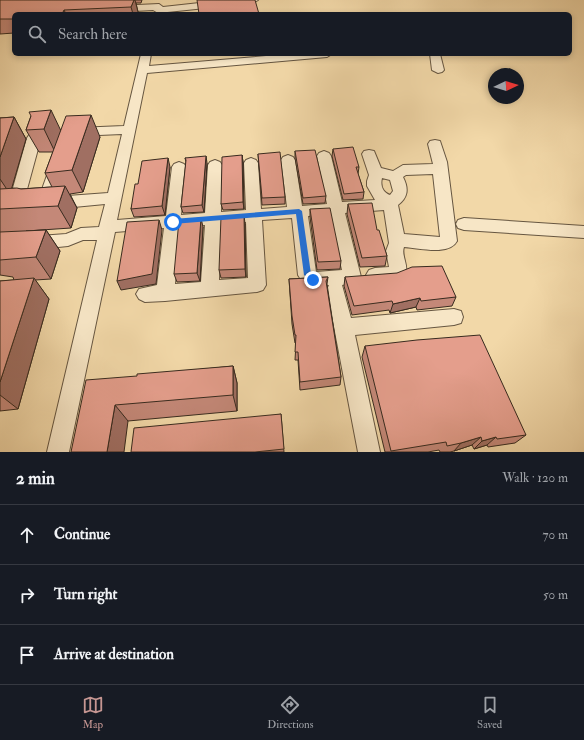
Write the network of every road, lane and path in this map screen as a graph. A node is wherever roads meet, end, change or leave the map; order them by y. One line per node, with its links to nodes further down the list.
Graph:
1 (253, 0): 2 (street)
2 (158, 8): 3 (street)
3 (106, 9)
4 (281, 56): 6 (street)
5 (435, 56): 7 (street)
6 (144, 62): 8 (street)
7 (438, 70)
8 (128, 130): 20 (street); 21 (street)
9 (34, 138): 22 (street)
10 (435, 144): 17 (street)
11 (369, 154): 18 (street)
12 (324, 156): 26 (street)
13 (288, 160): 27 (street)
14 (252, 163): 28 (street)
15 (215, 165): 29 (street)
16 (179, 167): 30 (street)
17 (440, 169): 19 (street); 36 (street)
18 (376, 175): 19 (street); 24 (street)
19 (395, 176): 24 (street)
20 (114, 196): 21 (street); 25 (street); 32 (street)
21 (47, 197): 22 (street)
22 (17, 199): 23 (street)
23 (0, 201)
24 (391, 202): 26 (street); 36 (street)
25 (0, 206)
26 (337, 208): 27 (street); 38 (street)
27 (297, 211): 28 (street); 38 (street)
28 (254, 215): 29 (street); 39 (street)
29 (213, 218): 30 (street); 39 (street)
30 (173, 222): 32 (street); 41 (street)
31 (464, 224): 33 (street)
32 (106, 230): 34 (street); 45 (street)
33 (584, 232)
34 (81, 234): 35 (street); 37 (street)
35 (0, 235)
36 (396, 240): 38 (street)
37 (0, 246)
38 (352, 277)
39 (210, 289): 41 (street)
40 (336, 290): 44 (street)
41 (165, 293): 42 (street)
42 (145, 294)
43 (454, 317): 44 (street)
44 (343, 327): 46 (street)
45 (58, 452)
46 (370, 452)

